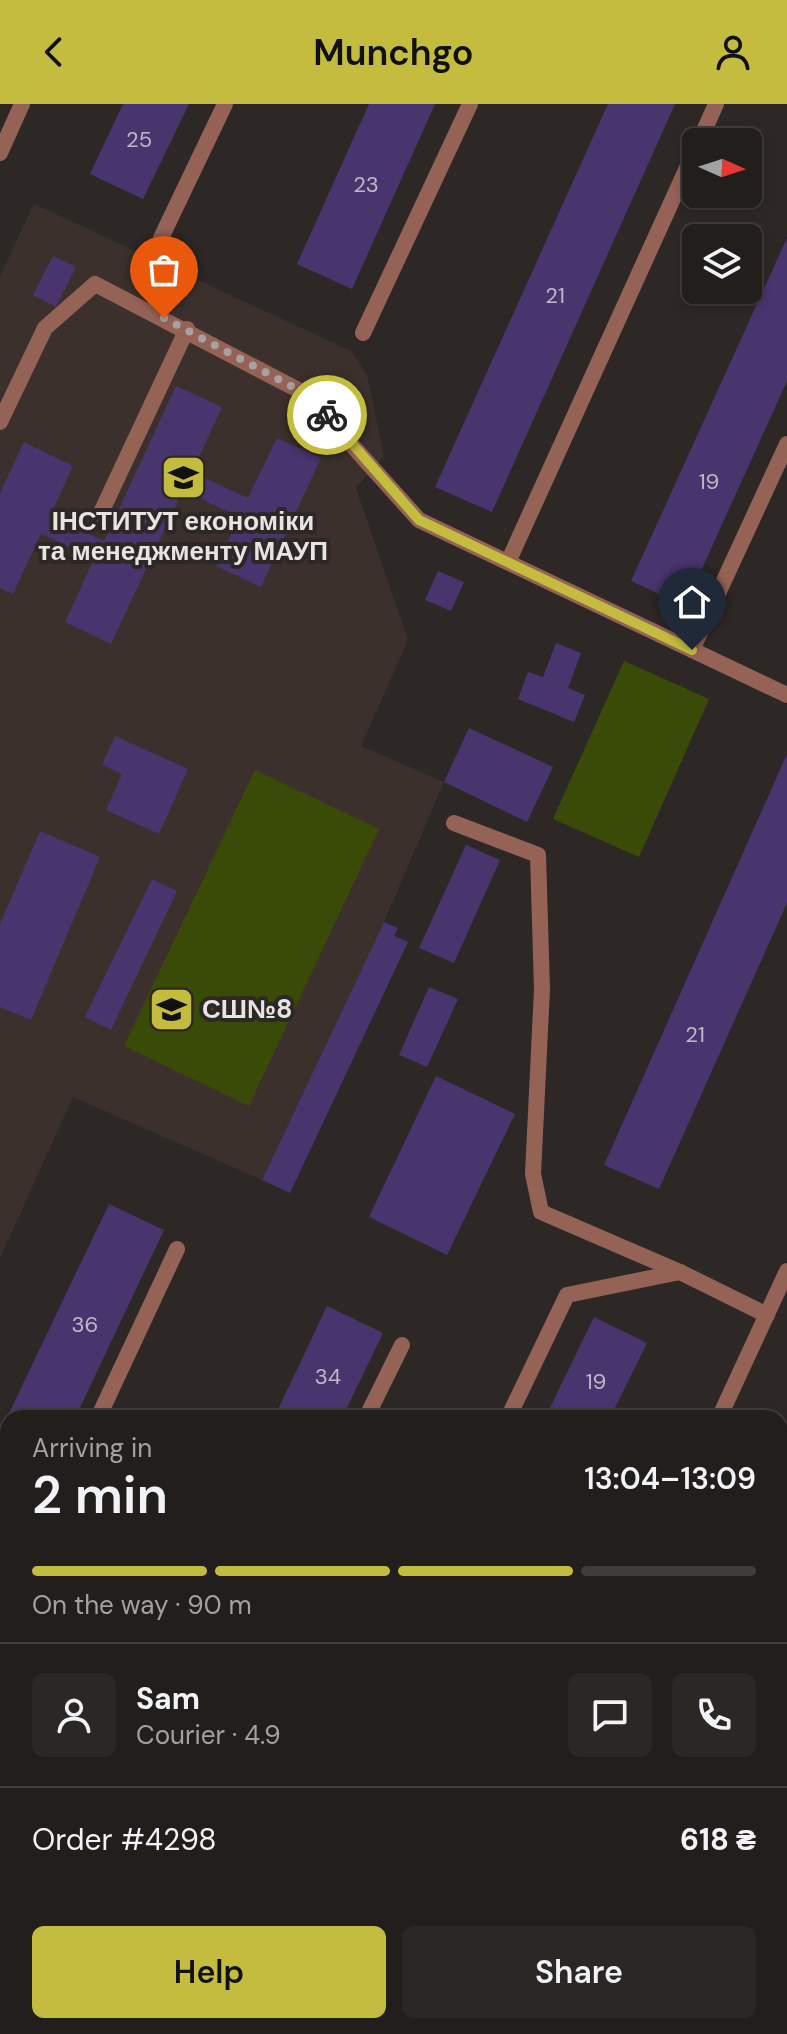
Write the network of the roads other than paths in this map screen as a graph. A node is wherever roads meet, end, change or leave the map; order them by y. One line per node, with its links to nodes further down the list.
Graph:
1 (22, 104): 6 (street)
2 (225, 104): 8 (street)
3 (470, 104): 10 (street)
4 (716, 104): 5 (street)
5 (705, 128)
6 (0, 153)
7 (682, 179): 14 (street)
8 (161, 238)
9 (187, 329): 11 (street); 13 (street); 14 (street)
10 (363, 333)
11 (0, 422)
12 (787, 444): 15 (street)
13 (98, 519)
14 (509, 560): 15 (street)
15 (692, 650): 16 (street)
16 (787, 695)
17 (454, 823): 20 (street)
18 (177, 1249): 23 (street)
19 (787, 1271): 21 (street)
20 (680, 1272): 21 (street); 25 (street)
21 (767, 1315): 26 (street)
22 (402, 1345): 24 (street)
23 (102, 1410)
24 (370, 1410)
25 (512, 1410)
26 (723, 1410)

